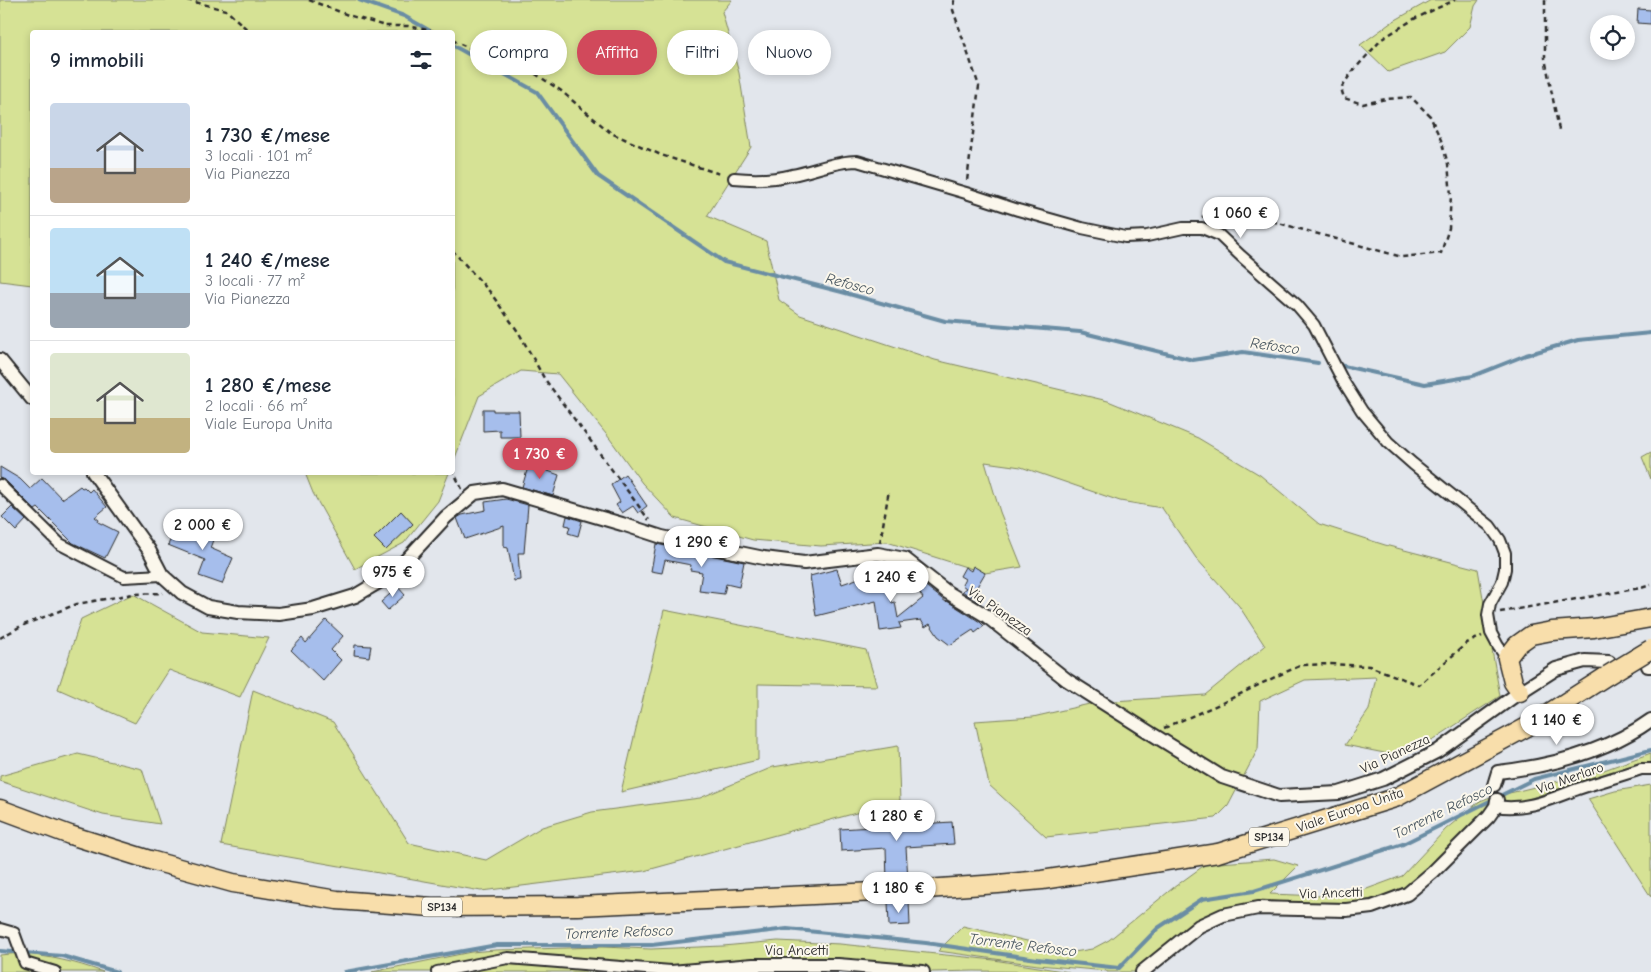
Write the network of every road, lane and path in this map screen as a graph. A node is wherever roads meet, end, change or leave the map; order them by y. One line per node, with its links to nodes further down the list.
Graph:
1 (187, 0): 6 (path)
2 (309, 0): 7 (path)
3 (954, 0): 11 (path)
4 (1455, 0): 12 (path)
5 (1545, 0): 9 (path)
6 (248, 30)
7 (427, 30)
8 (455, 41): 10 (path)
9 (1559, 130)
10 (734, 178): 11 (street)
11 (966, 193): 12 (street)
12 (1183, 228): 26 (street)
13 (455, 253): 21 (path)
14 (0, 360): 15 (street)
15 (30, 397)
16 (95, 475): 23 (street, Via Pianezza)
17 (455, 475): 20 (path)
18 (0, 485): 23 (street)
19 (889, 490): 22 (path)
20 (467, 500): 21 (street, Via Pianezza); 25 (street, Via Pianezza)
21 (662, 537): 22 (street, Via Pianezza)
22 (878, 554): 35 (street, Via Pianezza)
23 (162, 575): 25 (street, Via Pianezza)
24 (1651, 585): 26 (path)
25 (182, 593): 29 (path)
26 (1488, 614): 28 (street)
27 (1651, 618): 31 (highway)
28 (1491, 633): 31 (street); 35 (path)
29 (0, 638)
30 (1651, 648): 32 (highway, Viale Europa Unita / SP134, bridge)
31 (1507, 658): 33 (highway)
32 (1608, 668): 33 (street, Via Pianezza); 39 (highway, Viale Europa Unita / SP134)
33 (1520, 692): 35 (street, Via Pianezza)
34 (1651, 720): 37 (street)
35 (1152, 734)
36 (1651, 769): 38 (street, Via Merlaro)
37 (1494, 785): 38 (street)
38 (1497, 803): 45 (street, Via Ancetti)
39 (0, 809)
40 (0, 929): 41 (street)
41 (55, 972)
42 (437, 972): 43 (street, Via Ancetti)
43 (671, 972): 44 (street, Via Ancetti)
44 (923, 972)
45 (1142, 972)

